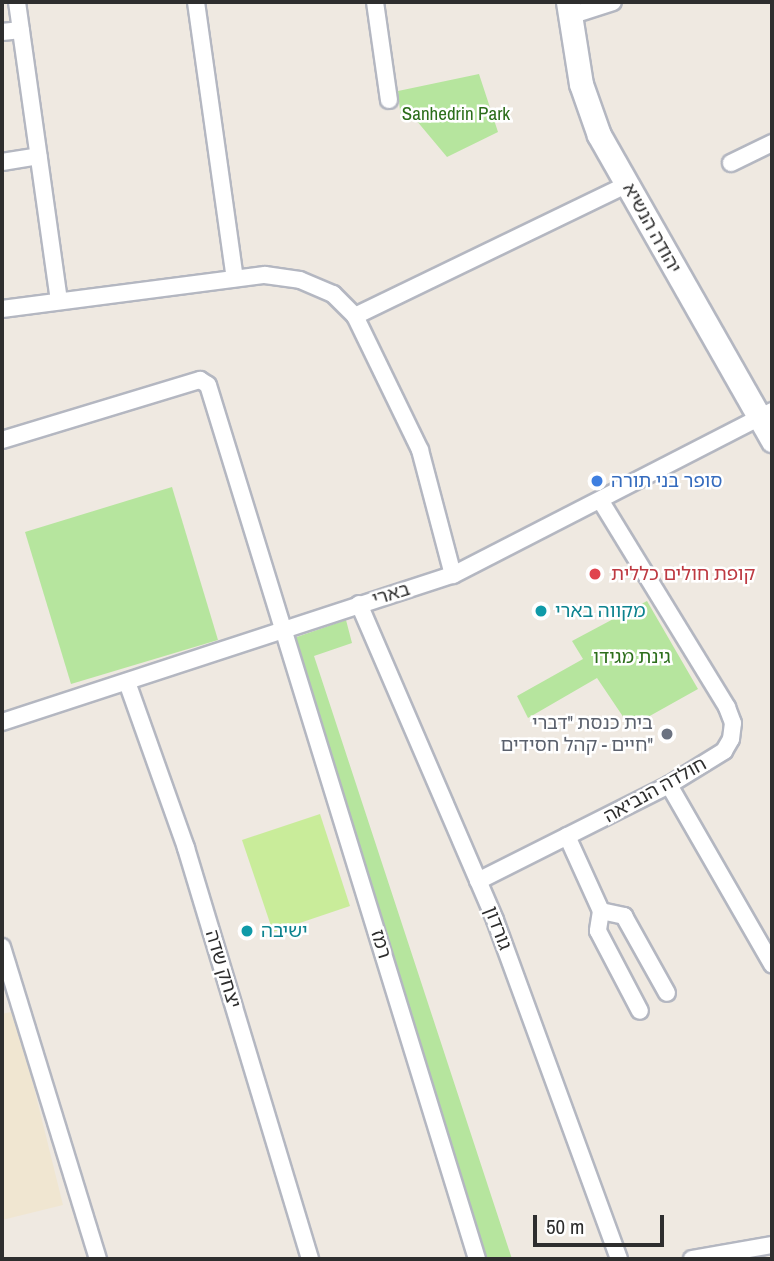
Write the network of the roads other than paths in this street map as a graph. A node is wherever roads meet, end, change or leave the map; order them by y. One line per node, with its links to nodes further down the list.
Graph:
1 (17, 2): 6 (street)
2 (197, 2): 14 (street)
3 (375, 2): 8 (street)
4 (612, 2): 5 (street)
5 (569, 9): 13 (street, יהודה הנשיא)
6 (20, 30): 7 (street); 10 (street)
7 (2, 32)
8 (389, 100)
9 (772, 143): 12 (street)
10 (39, 156): 11 (street); 15 (street)
11 (2, 162)
12 (731, 163)
13 (628, 184): 17 (street); 18 (street, יהודה הנשיא)
14 (235, 278): 15 (street); 17 (street)
15 (60, 300): 16 (street)
16 (2, 309)
17 (355, 316): 22 (street)
18 (766, 415): 20 (street, יהודה הנשיא); 21 (street, בארי)
19 (2, 440): 24 (street, רמז)
20 (772, 440)
21 (602, 503): 22 (street, בארי); 27 (street, חולדה הנביאה)
22 (453, 575): 23 (street, בארי)
23 (359, 604): 24 (street, בארי); 29 (street, גורדון)
24 (283, 629): 25 (street, בארי); 38 (street, רמז)
25 (127, 682): 26 (street, בארי); 37 (street, יצחק שדה)
26 (2, 722)
27 (669, 785): 28 (street, חולדה הנביאה); 32 (street)
28 (567, 836): 29 (street, חולדה הנביאה); 30 (street)
29 (478, 881): 39 (street, גורדון)
30 (601, 911): 33 (street); 34 (street)
31 (2, 947): 36 (street)
32 (772, 964)
33 (667, 993)
34 (640, 1011)
35 (772, 1245): 40 (street)
36 (98, 1259)
37 (310, 1259)
38 (477, 1259)
39 (619, 1259)
40 (692, 1259)

